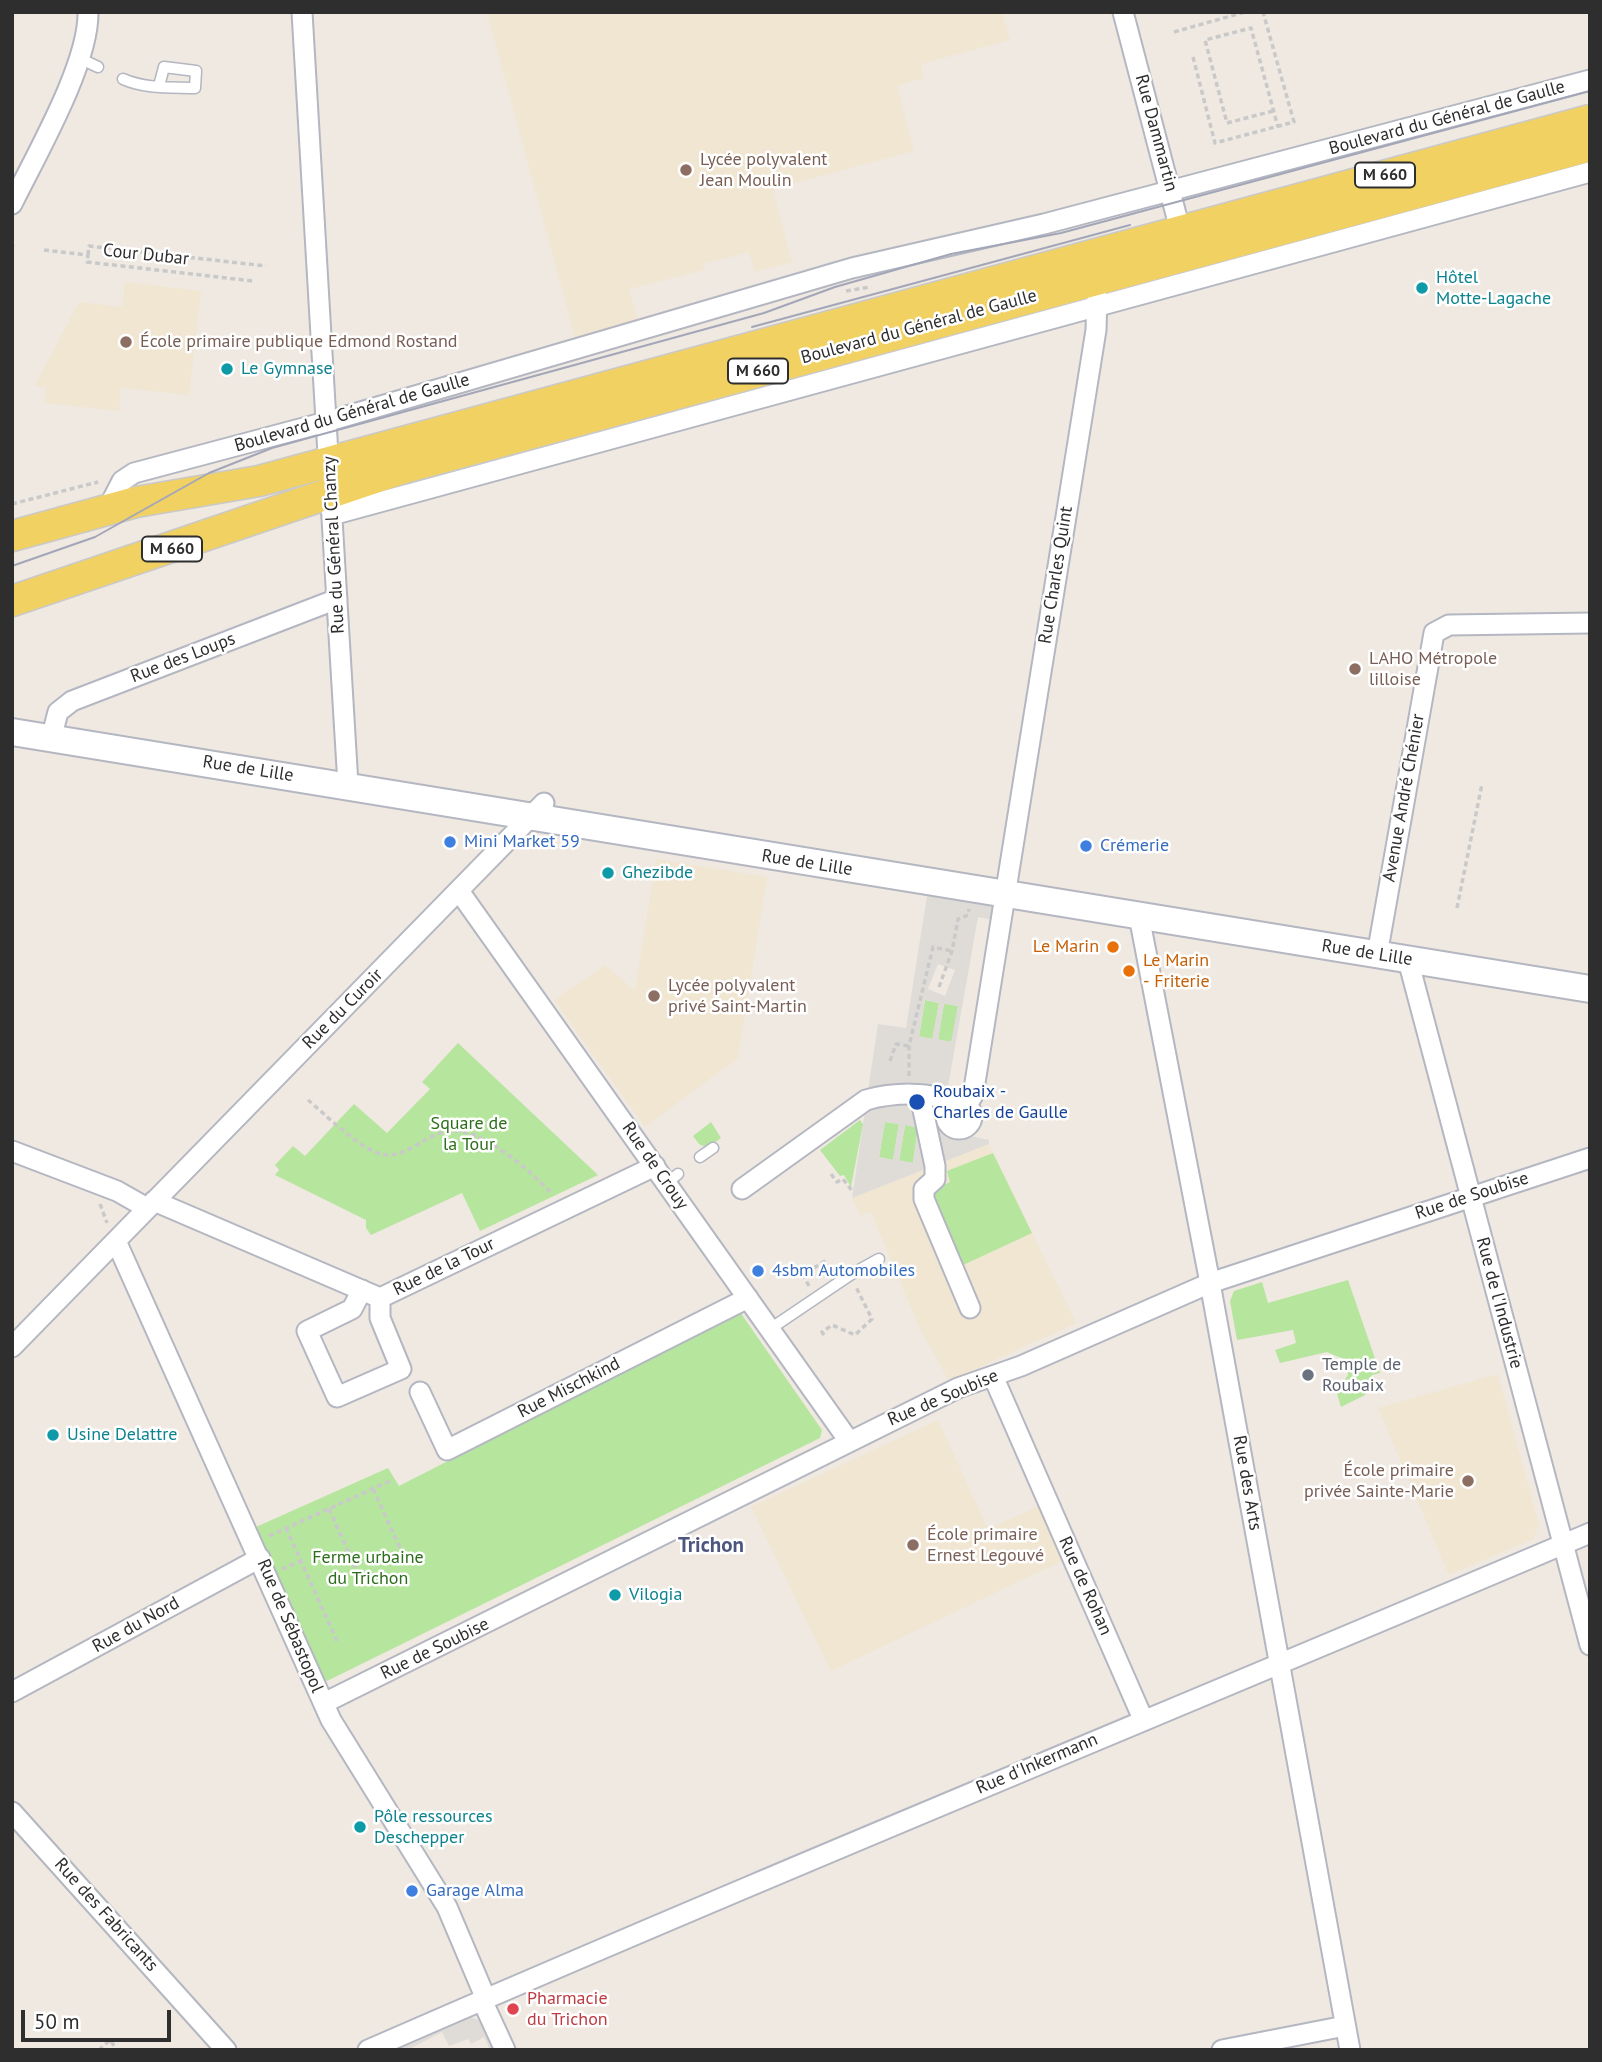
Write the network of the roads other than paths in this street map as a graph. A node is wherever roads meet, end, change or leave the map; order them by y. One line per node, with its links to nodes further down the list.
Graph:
1 (88, 12): 11 (street)
2 (302, 12): 14 (street, Rue du Général Chanzy)
3 (1123, 12): 10 (street, Rue Dammartin)
4 (123, 79): 6 (lane)
5 (1590, 80): 10 (street, Boulevard du Général de Gaulle)
6 (159, 86)
7 (1590, 120): 12 (main road, Boulevard du Général de Gaulle / M 660)
8 (1590, 146): 12 (main road, Boulevard du Général de Gaulle / M 660)
9 (1590, 173): 13 (street, Boulevard du Général de Gaulle)
10 (1172, 191): 12 (street, Rue Dammartin); 14 (street, Boulevard du Général de Gaulle)
11 (12, 204)
12 (1183, 242): 13 (main road, Boulevard du Général de Gaulle / M 660)
13 (1095, 280): 15 (main road, Boulevard du Général de Gaulle / M 660); 25 (street, Rue Charles Quint)
14 (326, 422): 15 (street, Rue du Général Chanzy); 16 (street, Boulevard du Général de Gaulle)
15 (330, 489): 16 (main road, Boulevard du Général de Gaulle / M 660); 18 (street, Rue du Général Chanzy); 19 (main road, Boulevard du Général de Gaulle / M 660)
16 (107, 510): 17 (main road, Boulevard du Général de Gaulle / M 660)
17 (12, 536)
18 (337, 599): 22 (street, Rue des Loups); 23 (street, Rue du Général Chanzy)
19 (12, 601)
20 (1590, 623): 28 (street, Avenue André Chénier)
21 (17, 735): 22 (street, Rue de Lille)
22 (51, 739): 23 (street, Rue de Lille)
23 (348, 785): 24 (street, Rue de Lille)
24 (538, 810): 25 (street, Rue de Lille); 26 (street, Rue du Curoir)
25 (1006, 889): 27 (street, Rue de Lille); 31 (street, Rue Charles Quint)
26 (459, 891): 36 (street, Rue de Crouy); 39 (street, Rue du Curoir)
27 (1139, 916): 28 (street, Rue de Lille); 42 (street, Rue des Arts)
28 (1377, 955): 29 (street, Rue de Lille)
29 (1408, 960): 30 (street, Rue de Lille); 38 (street, Rue de l'Industrie)
30 (1590, 989)
31 (914, 1096): 37 (street); 45 (street)
32 (713, 1148): 34 (lane)
33 (12, 1151): 39 (street)
34 (700, 1157)
35 (1590, 1158): 38 (street, Rue de Soubise)
36 (655, 1166): 43 (street, Rue de la Tour); 44 (street, Rue de Crouy)
37 (742, 1189)
38 (1470, 1196): 42 (street, Rue de Soubise); 52 (street, Rue de l'Industrie)
39 (150, 1204): 40 (street, Rue du Curoir); 43 (street)
40 (116, 1241): 47 (street); 53 (street, Rue de Sébastopol)
41 (879, 1259): 46 (lane)
42 (1210, 1283): 48 (street, Rue de Soubise); 55 (street, Rue des Arts)
43 (371, 1294): 43 (street)
44 (748, 1298): 46 (street, Rue de Crouy); 49 (street, Rue Mischkind)
45 (970, 1308)
46 (770, 1329): 50 (street, Rue de Crouy)
47 (12, 1347)
48 (993, 1376): 50 (street, Rue de Soubise); 58 (street, Rue de Rohan)
49 (419, 1392)
50 (849, 1441): 57 (street, Rue de Soubise)
51 (1590, 1533): 52 (street, Rue d'Inkermann)
52 (1563, 1545): 54 (street, Rue de l'Industrie); 55 (street, Rue d'Inkermann)
53 (258, 1550): 56 (street, Rue du Nord); 57 (street, Rue de Sébastopol)
54 (1590, 1645)
55 (1280, 1665): 58 (street, Rue d'Inkermann); 61 (street, Rue des Arts)
56 (12, 1692)
57 (324, 1703): 60 (street, Rue de Sébastopol)
58 (1143, 1719): 60 (street, Rue d'Inkermann)
59 (12, 1812): 62 (street, Rue des Fabricants)
60 (484, 1999): 63 (street, Rue d'Inkermann); 64 (street, Rue de Sébastopol)
61 (1345, 2026): 65 (street); 66 (street, Rue des Arts)
62 (226, 2050)
63 (368, 2050)
64 (505, 2050)
65 (1222, 2050)
66 (1350, 2050)

